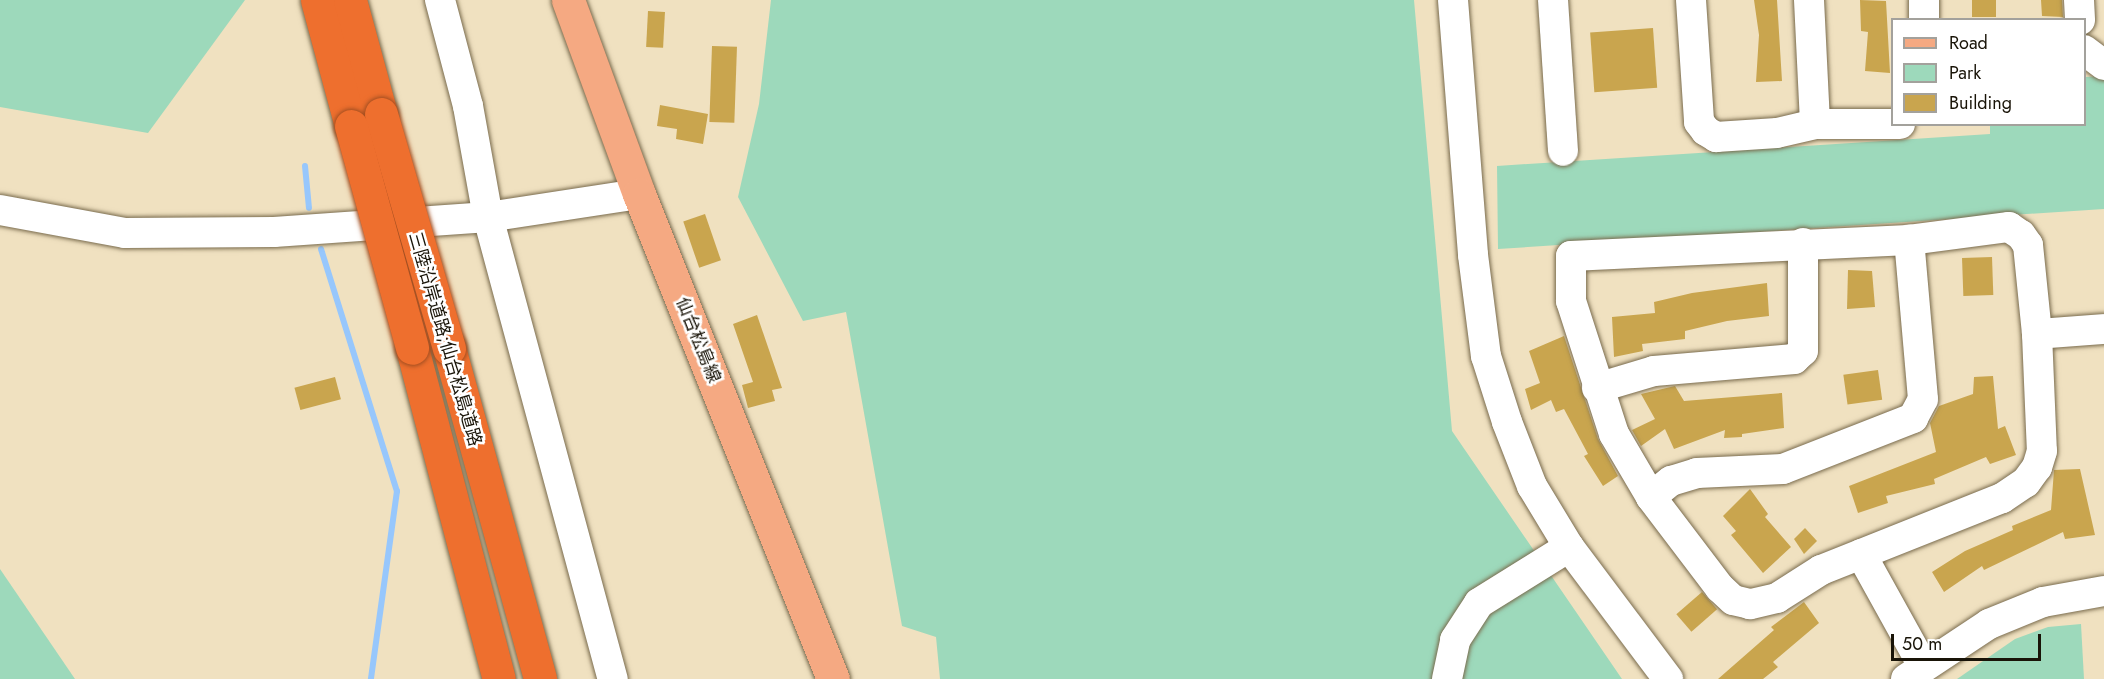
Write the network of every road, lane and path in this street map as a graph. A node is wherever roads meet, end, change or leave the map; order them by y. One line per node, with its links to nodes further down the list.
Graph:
1 (317, 0): 31 (highway, 三陸沿岸道路;仙台松島道路, bridge)
2 (350, 0): 32 (highway, 三陸沿岸道路;仙台松島道路, bridge)
3 (440, 0): 20 (street)
4 (568, 0): 18 (main road, 仙台松島線)
5 (1453, 0): 27 (street)
6 (1553, 0): 17 (street)
7 (1691, 0): 15 (street)
8 (1809, 0): 15 (street)
9 (1924, 0): 11 (street)
10 (2079, 0): 12 (street)
11 (1924, 18)
12 (2080, 18)
13 (2086, 51): 14 (street)
14 (2104, 65)
15 (1815, 124): 16 (street)
16 (1891, 124)
17 (1563, 151)
18 (639, 194): 20 (street); 34 (main road, 仙台松島線)
19 (0, 210): 20 (street)
20 (489, 217): 33 (street)
21 (1909, 240): 22 (street); 24 (street); 26 (street)
22 (1803, 243): 25 (street); 25 (street)
23 (2104, 329): 24 (street)
24 (2037, 334): 28 (street)
25 (1597, 388): 26 (street)
26 (1651, 497): 28 (street)
27 (1569, 547): 35 (street); 36 (street)
28 (1861, 554): 30 (street)
29 (2104, 591): 30 (street)
30 (1915, 672)
31 (499, 679)
32 (541, 679)
33 (613, 679)
34 (833, 679)
35 (1447, 679)
36 (1668, 679)

